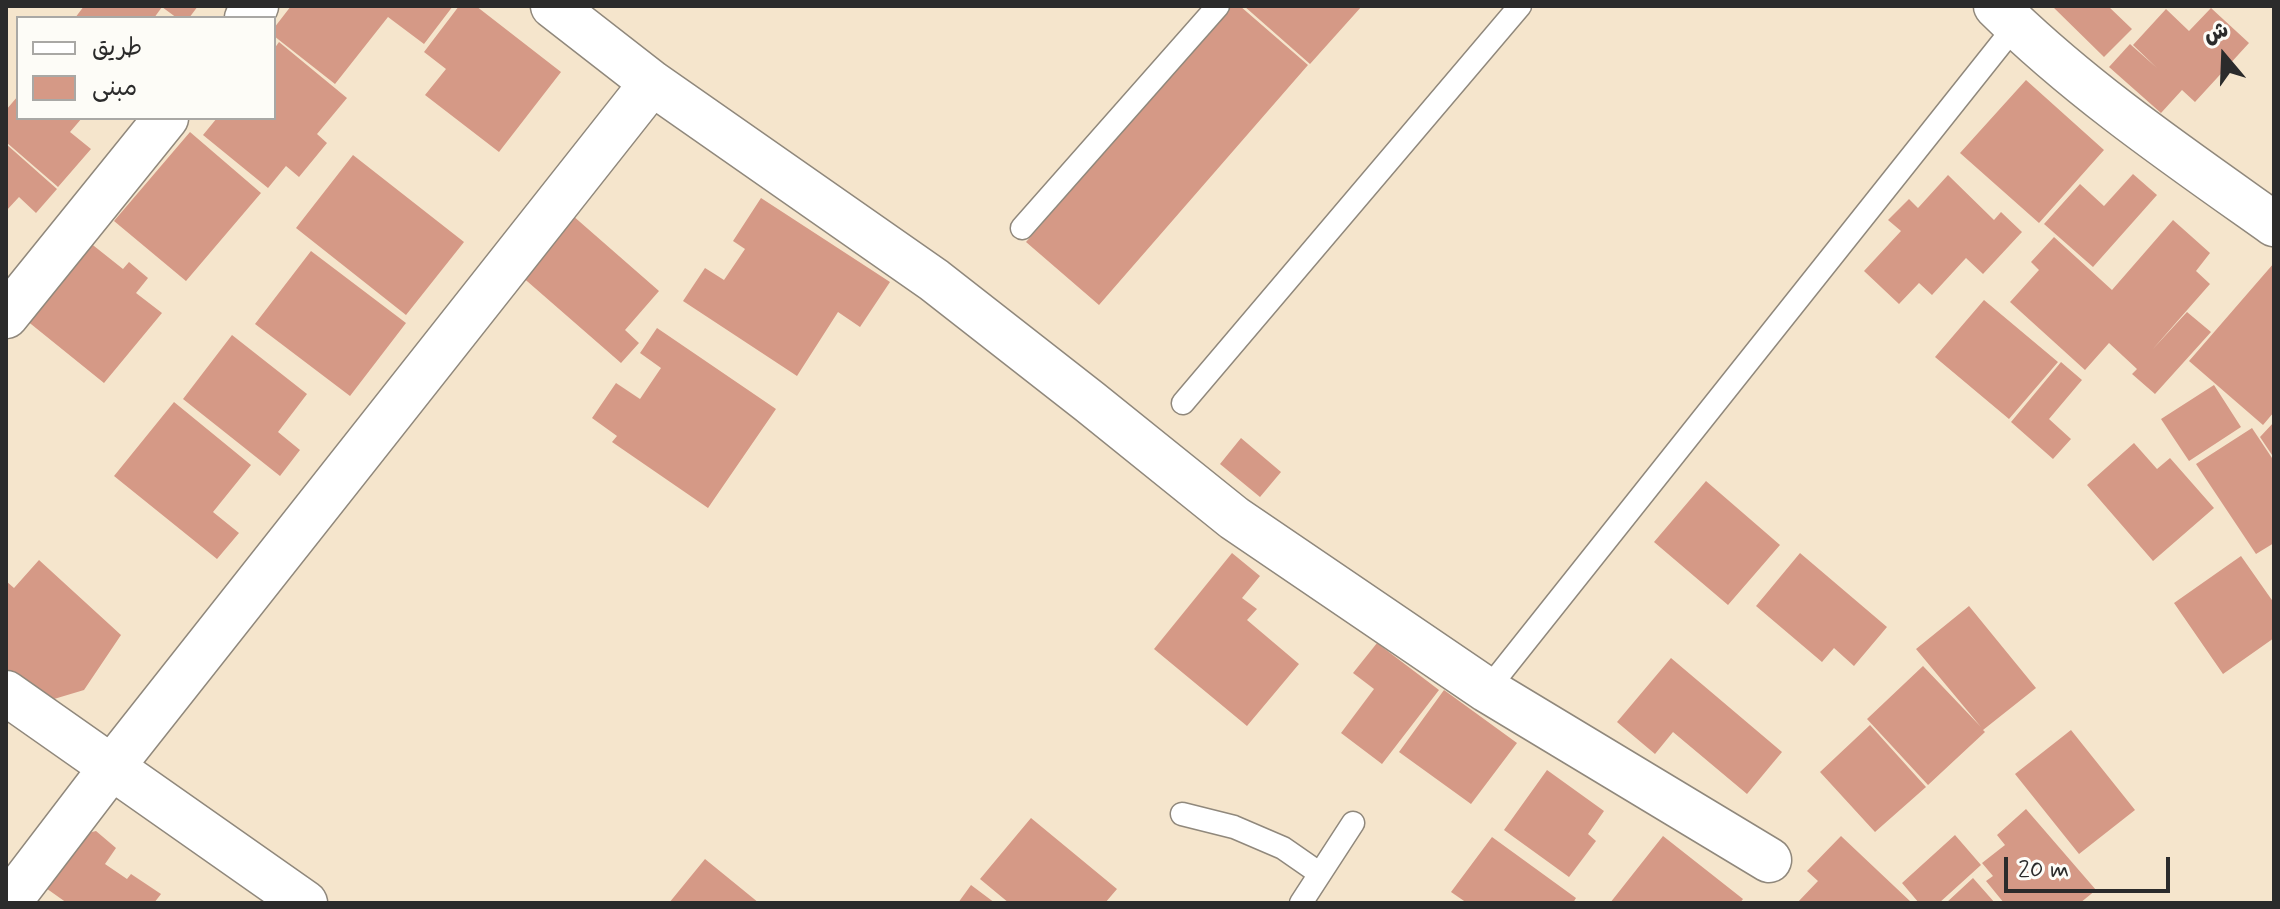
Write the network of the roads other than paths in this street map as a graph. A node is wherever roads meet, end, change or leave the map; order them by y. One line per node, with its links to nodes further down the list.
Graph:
1 (553, 6): 5 (street)
2 (1218, 6): 8 (lane)
3 (1520, 6): 10 (lane)
4 (2006, 16): 7 (street); 11 (lane)
5 (652, 83): 11 (street); 13 (street)
6 (164, 120): 9 (street)
7 (2274, 224)
8 (1022, 228)
9 (6, 316)
10 (1183, 403)
11 (1487, 690): 16 (street)
12 (6, 693): 13 (street)
13 (111, 768): 18 (street); 19 (street)
14 (1182, 814): 17 (lane)
15 (1353, 823): 17 (lane)
16 (1769, 860)
17 (1319, 873): 20 (lane)
18 (8, 903)
19 (305, 903)
20 (1301, 903)

